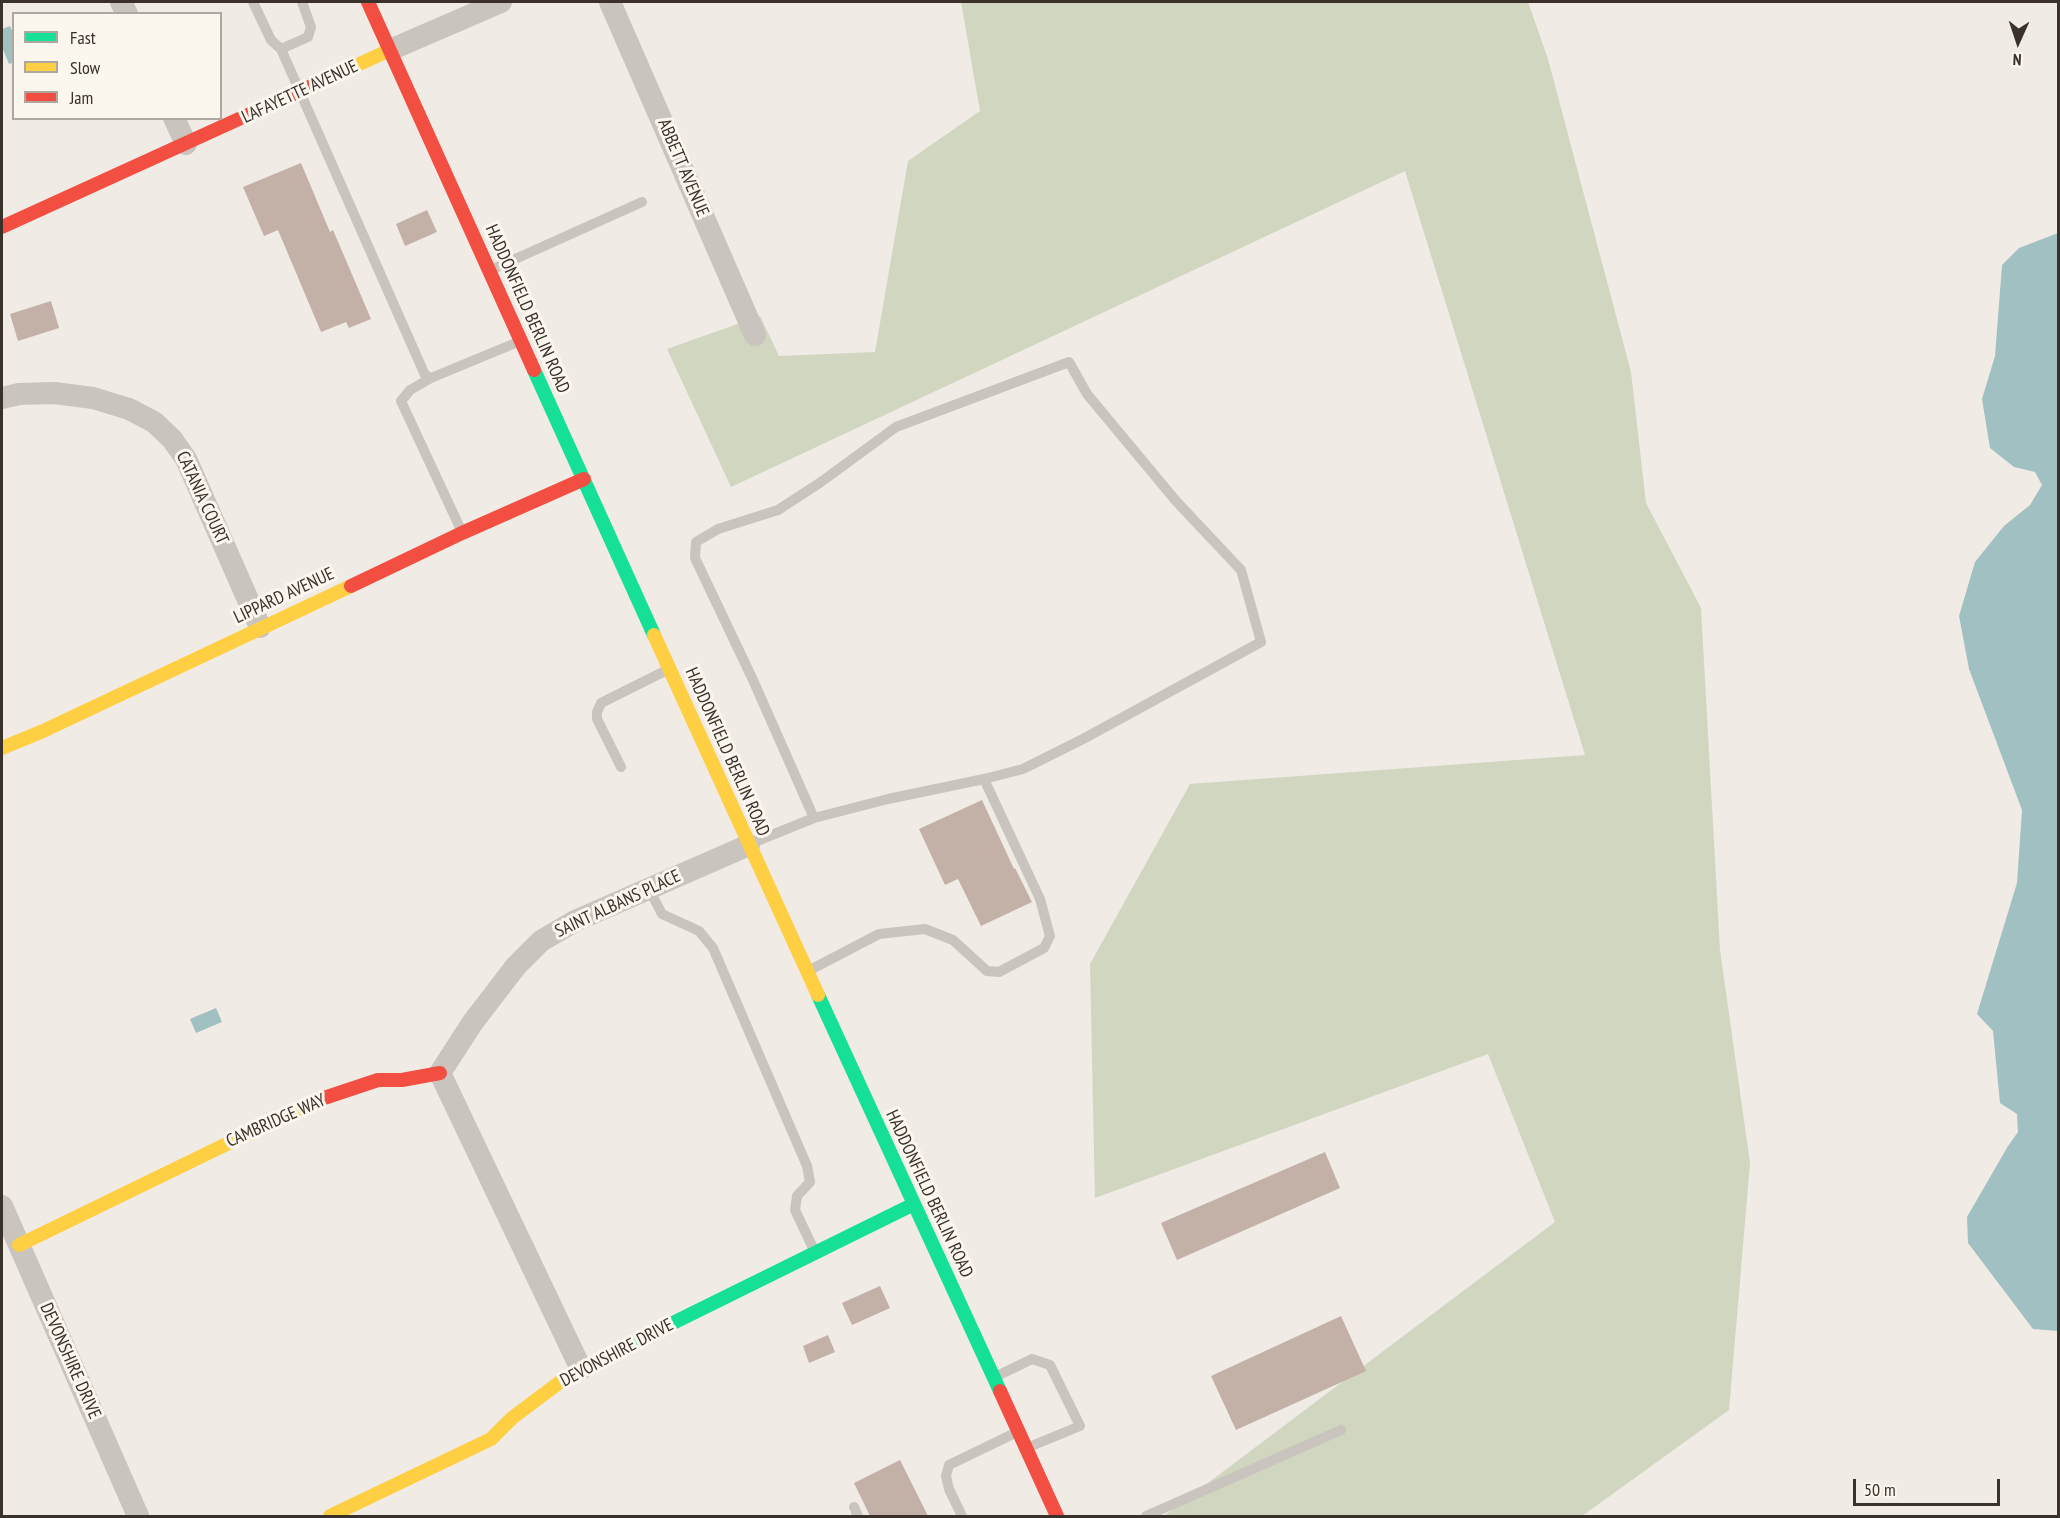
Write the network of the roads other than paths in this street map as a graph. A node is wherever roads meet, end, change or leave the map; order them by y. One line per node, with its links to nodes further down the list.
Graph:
1 (253, 2): 6 (lane)
2 (302, 2): 6 (lane)
3 (368, 2): 7 (street, HADDONFIELD BERLIN ROAD)
4 (501, 2): 7 (street, LAFAYETTE AVENUE)
5 (610, 2): 14 (street, ABBETT AVENUE)
6 (281, 49): 8 (lane)
7 (390, 51): 8 (street, LAFAYETTE AVENUE); 13 (street, HADDONFIELD BERLIN ROAD)
8 (299, 92): 10 (street, LAFAYETTE AVENUE); 16 (lane)
9 (175, 120): 10 (street)
10 (186, 144): 12 (street, LAFAYETTE AVENUE)
11 (642, 202): 13 (lane)
12 (2, 227)
13 (490, 270): 15 (street, HADDONFIELD BERLIN ROAD)
14 (755, 335)
15 (521, 340): 16 (lane); 18 (street, HADDONFIELD BERLIN ROAD)
16 (431, 378): 19 (lane)
17 (2, 398): 20 (street, CATANIA COURT)
18 (584, 479): 19 (street, LIPPARD AVENUE); 21 (street, HADDONFIELD BERLIN ROAD)
19 (462, 533): 20 (street, LIPPARD AVENUE)
20 (260, 627): 22 (street, LIPPARD AVENUE)
21 (670, 669): 23 (lane); 26 (street, HADDONFIELD BERLIN ROAD)
22 (2, 748)
23 (621, 767)
24 (984, 779): 25 (lane); 25 (lane); 28 (lane)
25 (814, 818): 26 (lane)
26 (749, 844): 27 (street, SAINT ALBANS PLACE); 28 (street, HADDONFIELD BERLIN ROAD)
27 (650, 889): 29 (street, SAINT ALBANS PLACE); 33 (lane)
28 (807, 972): 30 (street, HADDONFIELD BERLIN ROAD)
29 (441, 1073): 32 (street, CAMBRIDGE WAY); 34 (street)
30 (914, 1204): 33 (street, DEVONSHIRE DRIVE); 35 (street, HADDONFIELD BERLIN ROAD)
31 (2, 1206): 32 (street, DEVONSHIRE DRIVE)
32 (19, 1245): 39 (street, DEVONSHIRE DRIVE)
33 (815, 1253): 34 (street, DEVONSHIRE DRIVE)
34 (581, 1369): 40 (street, DEVONSHIRE DRIVE)
35 (994, 1378): 37 (street, HADDONFIELD BERLIN ROAD); 38 (lane)
36 (1341, 1430): 43 (lane)
37 (1018, 1431): 38 (street, HADDONFIELD BERLIN ROAD); 41 (lane)
38 (1026, 1448): 42 (street, HADDONFIELD BERLIN ROAD)
39 (138, 1516)
40 (330, 1516)
41 (963, 1516)
42 (1057, 1516)
43 (1146, 1516)

